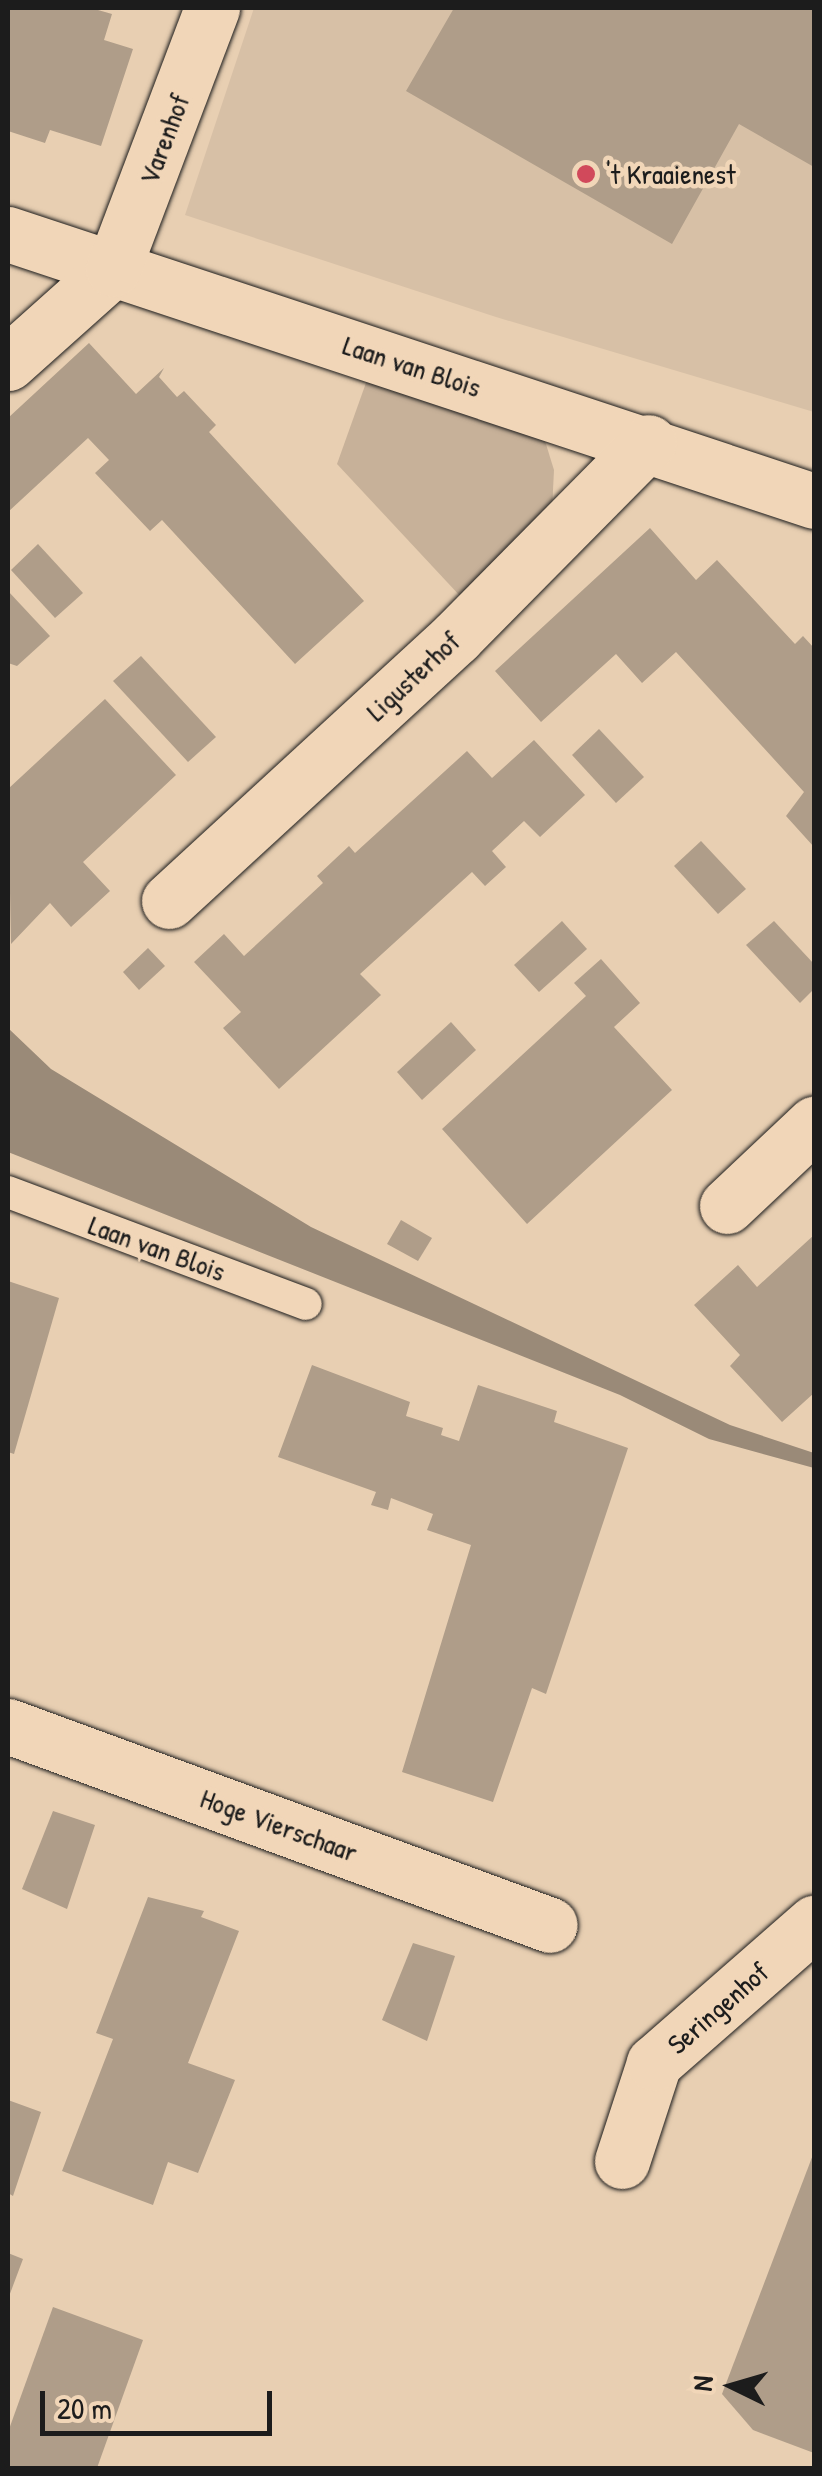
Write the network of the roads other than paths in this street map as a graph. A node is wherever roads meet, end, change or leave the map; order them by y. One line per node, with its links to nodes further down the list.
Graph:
1 (212, 8): 3 (street, Varenhof)
2 (8, 234): 3 (street, Laan van Blois)
3 (113, 269): 4 (street); 5 (street, Laan van Blois)
4 (8, 363)
5 (648, 442): 6 (street, Laan van Blois); 7 (street, Ligusterhof)
6 (814, 502)
7 (169, 901)
8 (814, 1124): 10 (street)
9 (8, 1192): 11 (lane, Laan van Blois)
10 (727, 1206)
11 (306, 1304)
12 (8, 1726): 14 (street, Hoge Vierschaar)
13 (814, 1923): 15 (street, Seringenhof)
14 (550, 1925)
15 (622, 2161)

